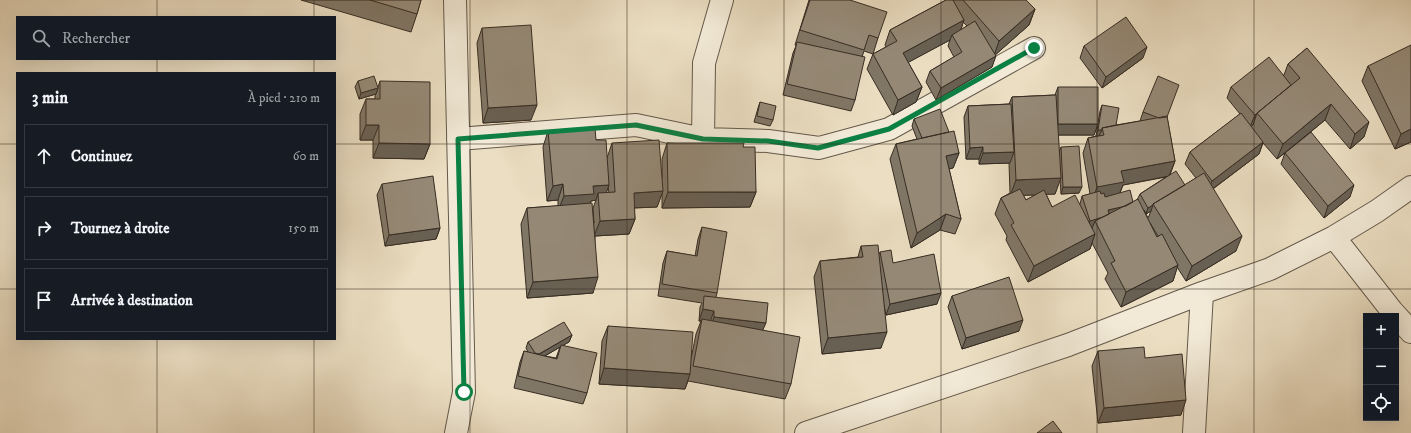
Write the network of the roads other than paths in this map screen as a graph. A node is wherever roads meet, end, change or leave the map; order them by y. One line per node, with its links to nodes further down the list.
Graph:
1 (455, 0): 4 (street)
2 (722, 0): 5 (street)
3 (1034, 48): 5 (street)
4 (458, 139): 5 (street); 10 (street)
5 (703, 139)
6 (1411, 187): 7 (street)
7 (1334, 237): 8 (street); 9 (street)
8 (1202, 292): 11 (street); 12 (street)
9 (1411, 332)
10 (456, 433)
11 (806, 433)
12 (1194, 433)

